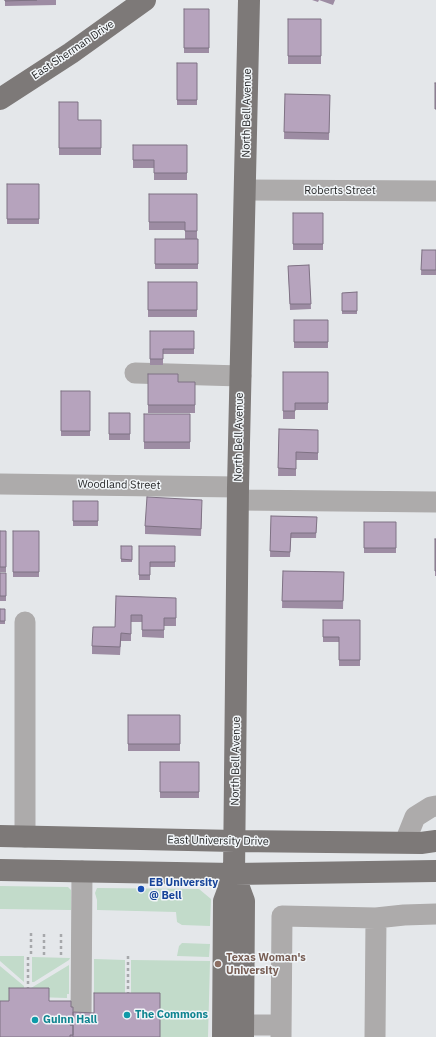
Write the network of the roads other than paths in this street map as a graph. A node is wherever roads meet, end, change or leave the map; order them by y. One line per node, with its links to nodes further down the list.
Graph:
1 (146, 0): 3 (main road, East Sherman Drive)
2 (249, 0): 4 (main road, North Bell Avenue)
3 (0, 99)
4 (245, 190): 5 (street, Roberts Street); 7 (main road, North Bell Avenue)
5 (436, 191)
6 (135, 373): 7 (street)
7 (241, 376): 9 (main road, North Bell Avenue)
8 (0, 484): 9 (street, Woodland Street)
9 (238, 493): 10 (street, Woodland Street); 15 (main road, North Bell Avenue)
10 (436, 502)
11 (25, 622): 14 (street)
12 (436, 806): 17 (street)
13 (0, 836): 14 (main road, East University Drive)
14 (25, 837): 15 (main road, East University Drive)
15 (235, 841): 17 (main road, East University Drive); 21 (main road, North Bell Avenue)
16 (436, 841): 17 (main road, East University Drive)
17 (404, 842)
18 (0, 870): 19 (main road)
19 (82, 871): 21 (main road); 24 (street)
20 (436, 871): 21 (main road)
21 (234, 874): 25 (main road, North Bell Avenue); 27 (main road, North Bell Avenue)
22 (436, 914): 23 (street)
23 (376, 918): 26 (street); 28 (street)
24 (81, 1018)
25 (243, 1031): 26 (street)
26 (281, 1031)
27 (223, 1037)
28 (375, 1037)

